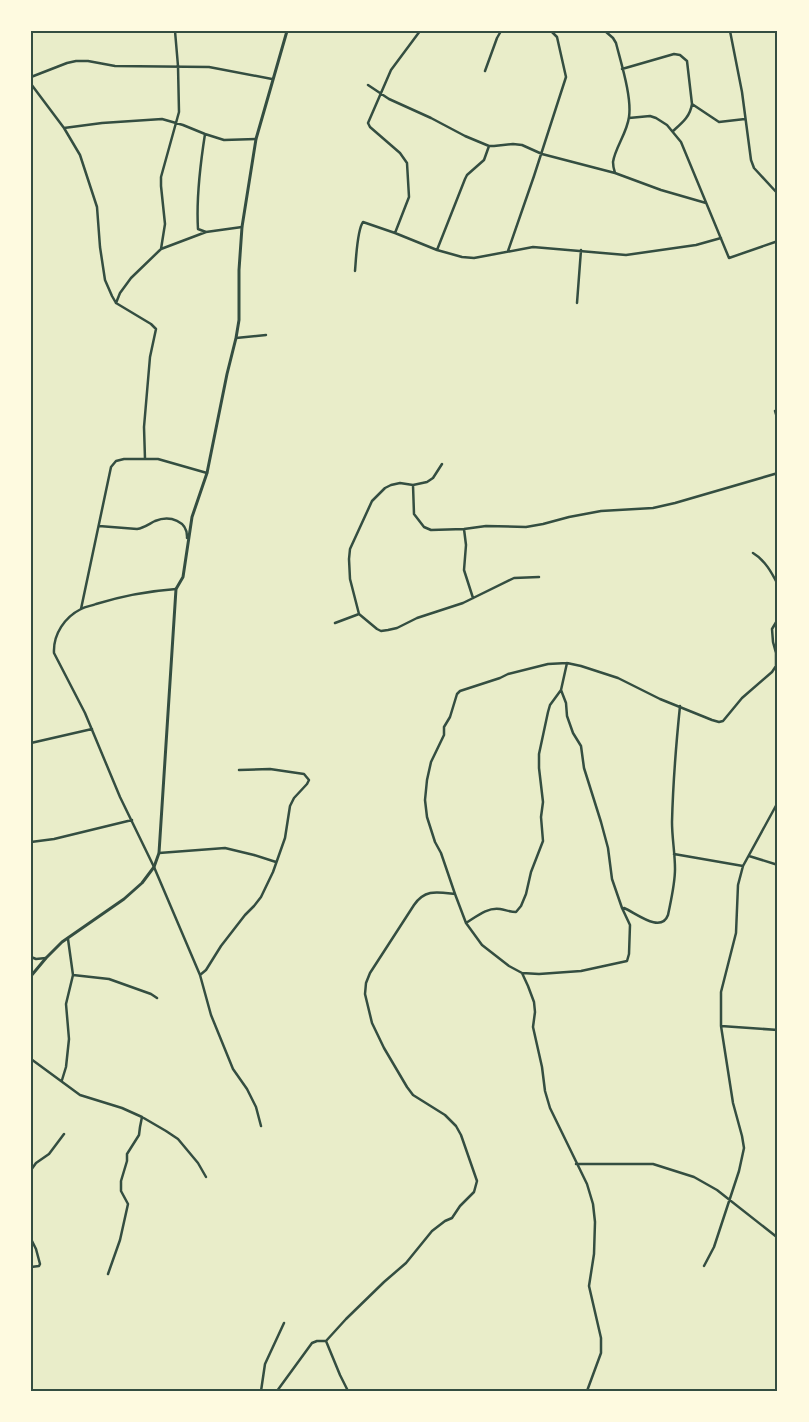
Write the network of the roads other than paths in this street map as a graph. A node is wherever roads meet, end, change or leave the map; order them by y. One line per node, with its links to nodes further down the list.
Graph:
1 (175, 31): 8 (street)
2 (287, 31): 12 (street)
3 (420, 31): 15 (street)
4 (501, 31): 10 (street)
5 (551, 31): 25 (street)
6 (605, 31): 9 (street)
7 (730, 31): 18 (street)
8 (178, 66): 11 (street); 12 (street); 19 (street)
9 (622, 69): 16 (street); 17 (street)
10 (485, 71)
11 (31, 77)
12 (272, 80): 23 (street)
13 (31, 84): 20 (street)
14 (368, 85): 15 (street)
15 (382, 94): 24 (street); 31 (street)
16 (692, 104): 18 (street); 21 (street)
17 (629, 118): 21 (street); 26 (street)
18 (745, 118): 27 (street)
19 (176, 123): 20 (street); 22 (street); 34 (street)
20 (64, 128): 39 (street)
21 (673, 132): 28 (street)
22 (205, 134): 23 (street); 30 (street)
23 (256, 139): 29 (street)
24 (489, 146): 25 (street); 35 (street)
25 (542, 154): 26 (street); 37 (street)
26 (615, 173): 28 (street)
27 (778, 194)
28 (706, 203): 32 (street)
29 (242, 227): 30 (street); 42 (street)
30 (206, 232): 34 (street)
31 (395, 233): 35 (street); 38 (street)
32 (721, 238): 33 (street); 36 (street)
33 (778, 241)
34 (161, 249): 39 (street)
35 (437, 250): 37 (street)
36 (581, 250): 37 (street); 40 (street)
37 (508, 251)
38 (355, 271)
39 (116, 303): 45 (street)
40 (577, 303)
41 (266, 335): 42 (street)
42 (236, 338): 47 (street)
43 (778, 410): 44 (street)
44 (778, 421)
45 (145, 459): 47 (street); 50 (street)
46 (442, 464): 49 (street)
47 (207, 473): 52 (street)
48 (778, 473): 51 (street)
49 (413, 486): 51 (street); 59 (street)
50 (99, 526): 52 (street); 58 (street)
51 (464, 528): 57 (street)
52 (187, 544): 56 (street)
53 (754, 553): 55 (street)
54 (539, 577): 57 (street)
55 (778, 585)
56 (176, 589): 58 (street); 71 (street)
57 (474, 598): 59 (street)
58 (81, 609): 65 (street)
59 (359, 614): 61 (street)
60 (778, 619): 64 (street)
61 (335, 623)
62 (567, 663): 63 (street); 64 (street); 78 (street)
63 (561, 690): 79 (street); 80 (street)
64 (680, 706): 72 (street)
65 (92, 729): 66 (street); 69 (street)
66 (31, 743)
67 (239, 770): 74 (street)
68 (778, 802): 73 (street)
69 (132, 820): 70 (street); 77 (street)
70 (31, 842)
71 (159, 853): 74 (street); 77 (street)
72 (674, 854): 76 (street); 79 (street)
73 (749, 856): 75 (street); 76 (street)
74 (276, 862): 87 (street)
75 (778, 865)
76 (743, 866): 89 (street)
77 (154, 867): 81 (street); 87 (street)
78 (455, 894): 80 (street); 106 (street)
79 (622, 908): 84 (street)
80 (466, 923): 84 (street)
81 (68, 939): 83 (street); 85 (street)
82 (31, 957): 83 (street)
83 (46, 958): 86 (street)
84 (522, 973): 96 (street)
85 (73, 975): 88 (street); 92 (street)
86 (31, 976)
87 (200, 976): 94 (street)
88 (157, 998)
89 (721, 1026): 90 (street); 99 (street)
90 (778, 1030)
91 (31, 1060): 92 (street)
92 (62, 1080): 93 (street)
93 (142, 1117): 98 (street); 104 (street)
94 (261, 1126)
95 (64, 1134): 97 (street)
96 (576, 1164): 99 (street); 110 (street)
97 (31, 1170)
98 (206, 1176)
99 (729, 1200): 100 (street); 102 (street)
100 (778, 1238)
101 (31, 1239): 103 (street)
102 (704, 1266)
103 (31, 1267)
104 (108, 1274)
105 (284, 1323): 107 (street)
106 (326, 1341): 108 (street); 109 (street)
107 (261, 1391)
108 (277, 1391)
109 (348, 1391)
110 (587, 1391)

